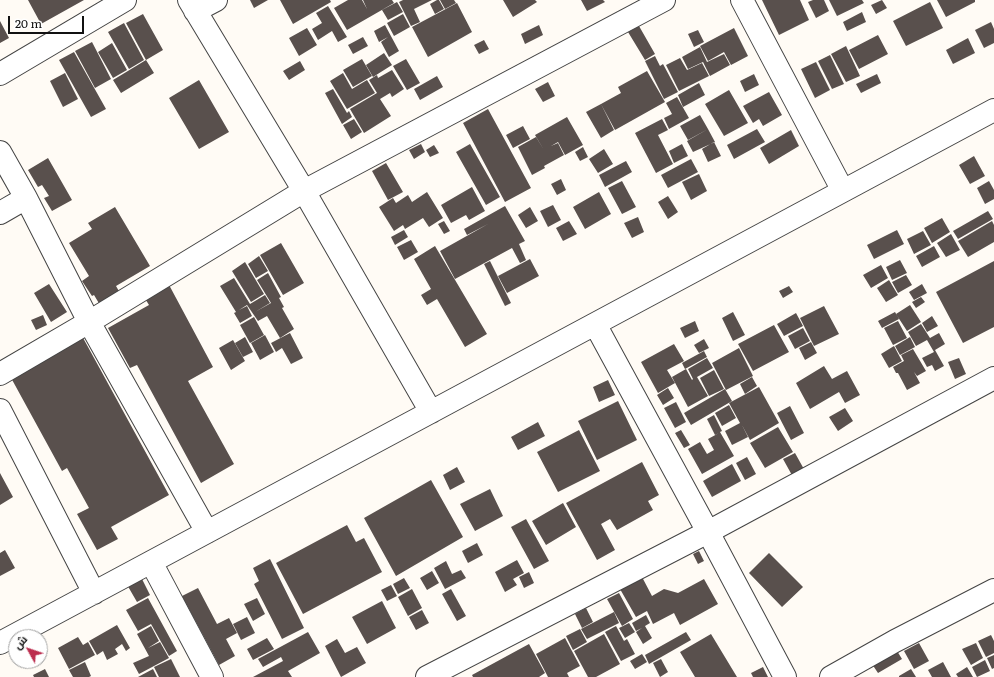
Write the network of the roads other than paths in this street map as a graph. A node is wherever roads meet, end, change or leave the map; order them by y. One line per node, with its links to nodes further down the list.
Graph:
1 (125, 0): 6 (street)
2 (216, 0): 5 (street)
3 (664, 0): 9 (street)
4 (742, 0): 10 (street)
5 (192, 6): 9 (street)
6 (0, 74)
7 (994, 110): 10 (street)
8 (0, 152): 11 (street)
9 (304, 191): 13 (street); 18 (street)
10 (843, 191): 14 (street)
11 (26, 198): 12 (street); 13 (street)
12 (0, 213)
13 (89, 322): 15 (street); 19 (street)
14 (595, 324): 18 (street); 20 (street)
15 (0, 374)
16 (994, 378): 20 (street)
17 (0, 410): 23 (street)
18 (431, 412): 19 (street)
19 (207, 532): 21 (street)
20 (708, 532): 26 (street); 27 (street)
21 (151, 562): 23 (street); 25 (street)
22 (994, 590): 28 (street)
23 (94, 593): 24 (street)
24 (0, 643)
25 (212, 677)
26 (427, 677)
27 (785, 677)
28 (831, 677)

